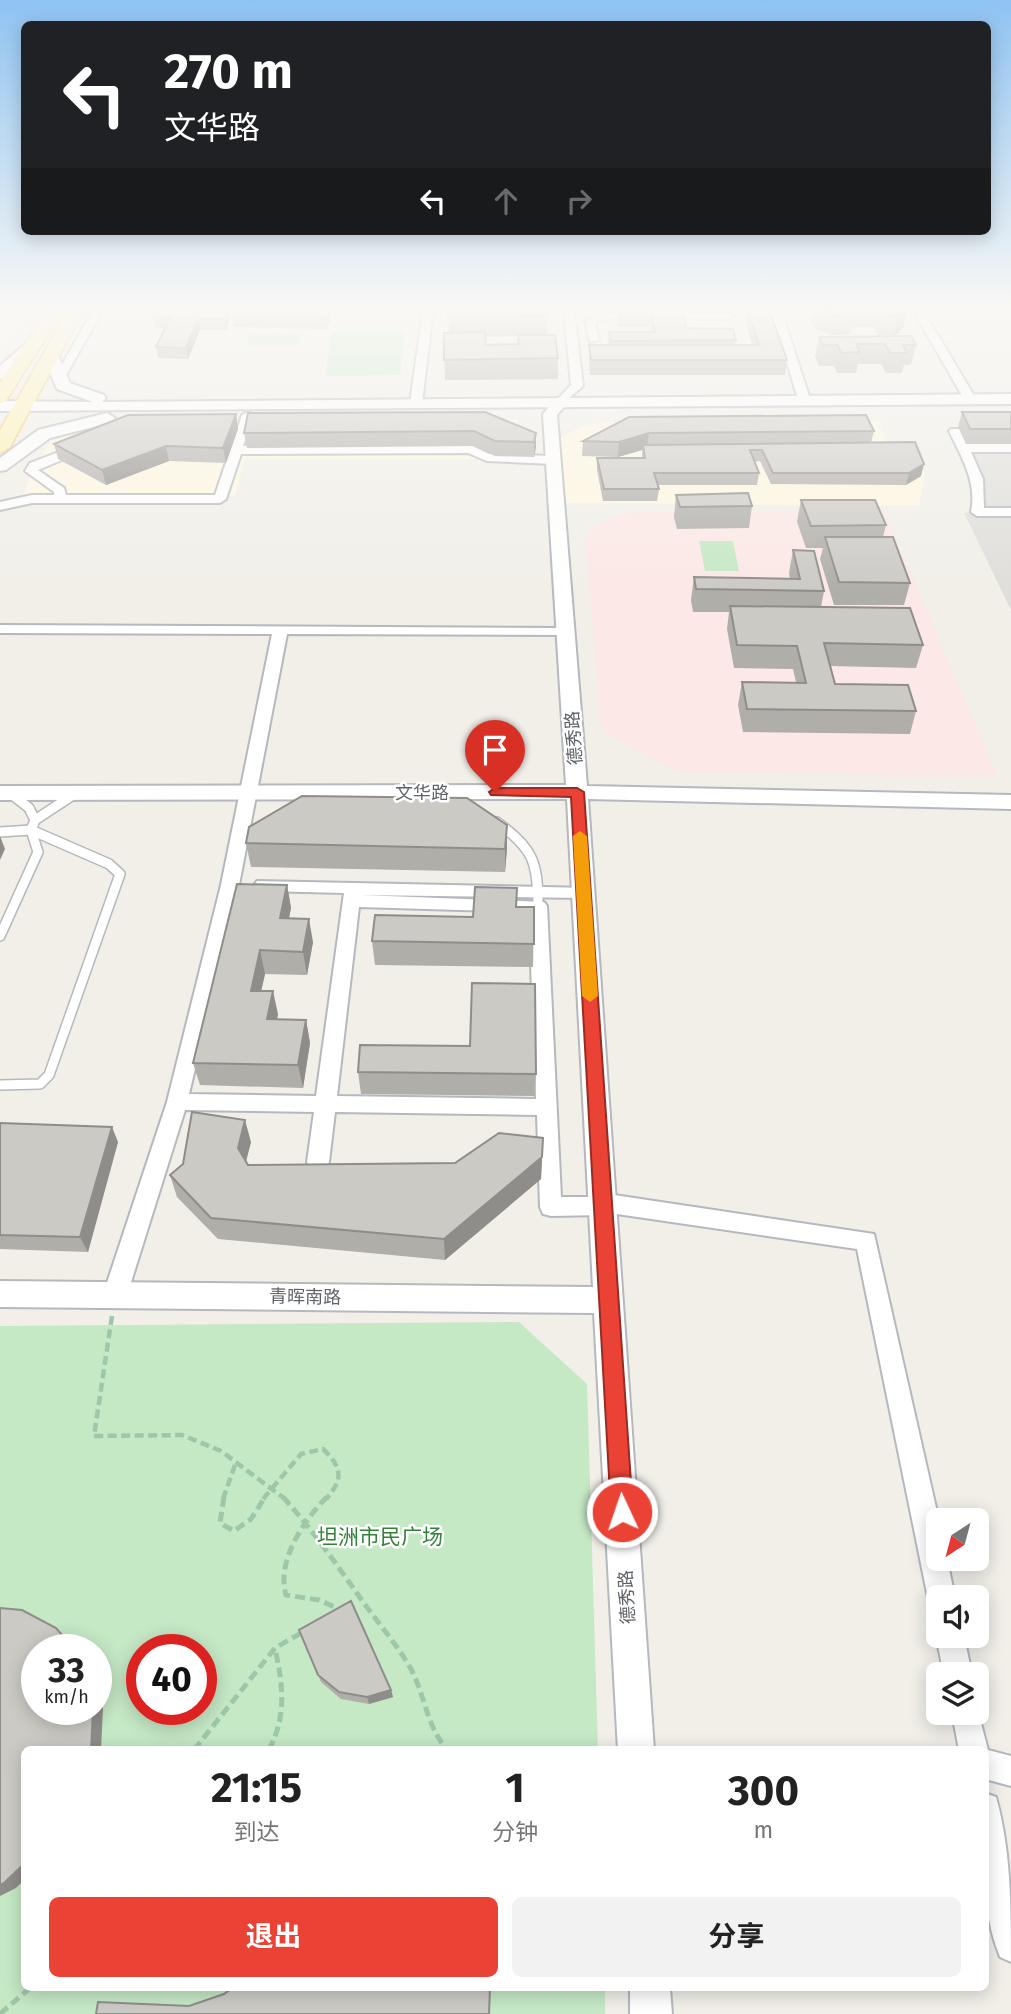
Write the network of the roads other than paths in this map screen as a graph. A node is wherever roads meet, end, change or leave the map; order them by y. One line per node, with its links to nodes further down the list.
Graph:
1 (112, 404): 9 (main road)
2 (381, 404): 9 (main road)
3 (444, 404): 7 (main road)
4 (560, 404): 7 (street)
5 (680, 404): 7 (main road)
6 (0, 406): 10 (main road)
7 (556, 408): 8 (main road); 11 (main road); 18 (street, 德秀路)
8 (1011, 410)
9 (134, 411): 10 (main road); 11 (main road); 19 (main road)
10 (14, 413): 14 (main road)
11 (242, 423): 17 (street)
12 (955, 431): 15 (street)
13 (92, 443): 20 (street)
14 (0, 447)
15 (963, 448): 16 (street); 22 (street)
16 (1011, 448)
17 (237, 450): 18 (street); 20 (street)
18 (553, 460): 24 (street, 德秀路)
19 (0, 466)
20 (60, 499): 21 (street)
21 (0, 506)
22 (1011, 512)
23 (0, 629): 25 (street)
24 (567, 631): 25 (street); 26 (street, 德秀路)
25 (280, 632): 29 (street)
26 (577, 792): 29 (street, 文华路); 30 (street, 文华路); 35 (street, 德秀路)
27 (5, 793): 28 (street, 文华路); 32 (lane)
28 (77, 793): 29 (street, 文华路); 32 (lane)
29 (250, 793): 34 (street)
30 (1011, 802)
31 (483, 818): 37 (lane)
32 (33, 825): 33 (lane); 38 (lane); 39 (lane)
33 (0, 832)
34 (230, 885): 36 (street); 40 (street)
35 (584, 892): 37 (street); 44 (street, 德秀路)
36 (353, 894): 37 (street); 41 (street)
37 (538, 898): 42 (street)
38 (0, 936)
39 (0, 1085)
40 (177, 1102): 41 (street); 46 (street)
41 (326, 1104): 42 (street); 43 (street)
42 (547, 1107): 44 (street)
43 (318, 1161)
44 (602, 1204): 47 (street, 德秀路); 48 (street)
45 (0, 1294): 46 (street, 青晖南路)
46 (115, 1295): 47 (street, 青晖南路)
47 (610, 1300): 50 (street, 德秀路)
48 (939, 1585)
49 (969, 1725): 51 (street)
50 (636, 1746)
51 (973, 1746)
52 (989, 1764): 53 (street)
53 (1011, 1771)
54 (989, 1829): 55 (street)
55 (1011, 1946)
56 (650, 1991): 57 (street)
57 (651, 2014)

